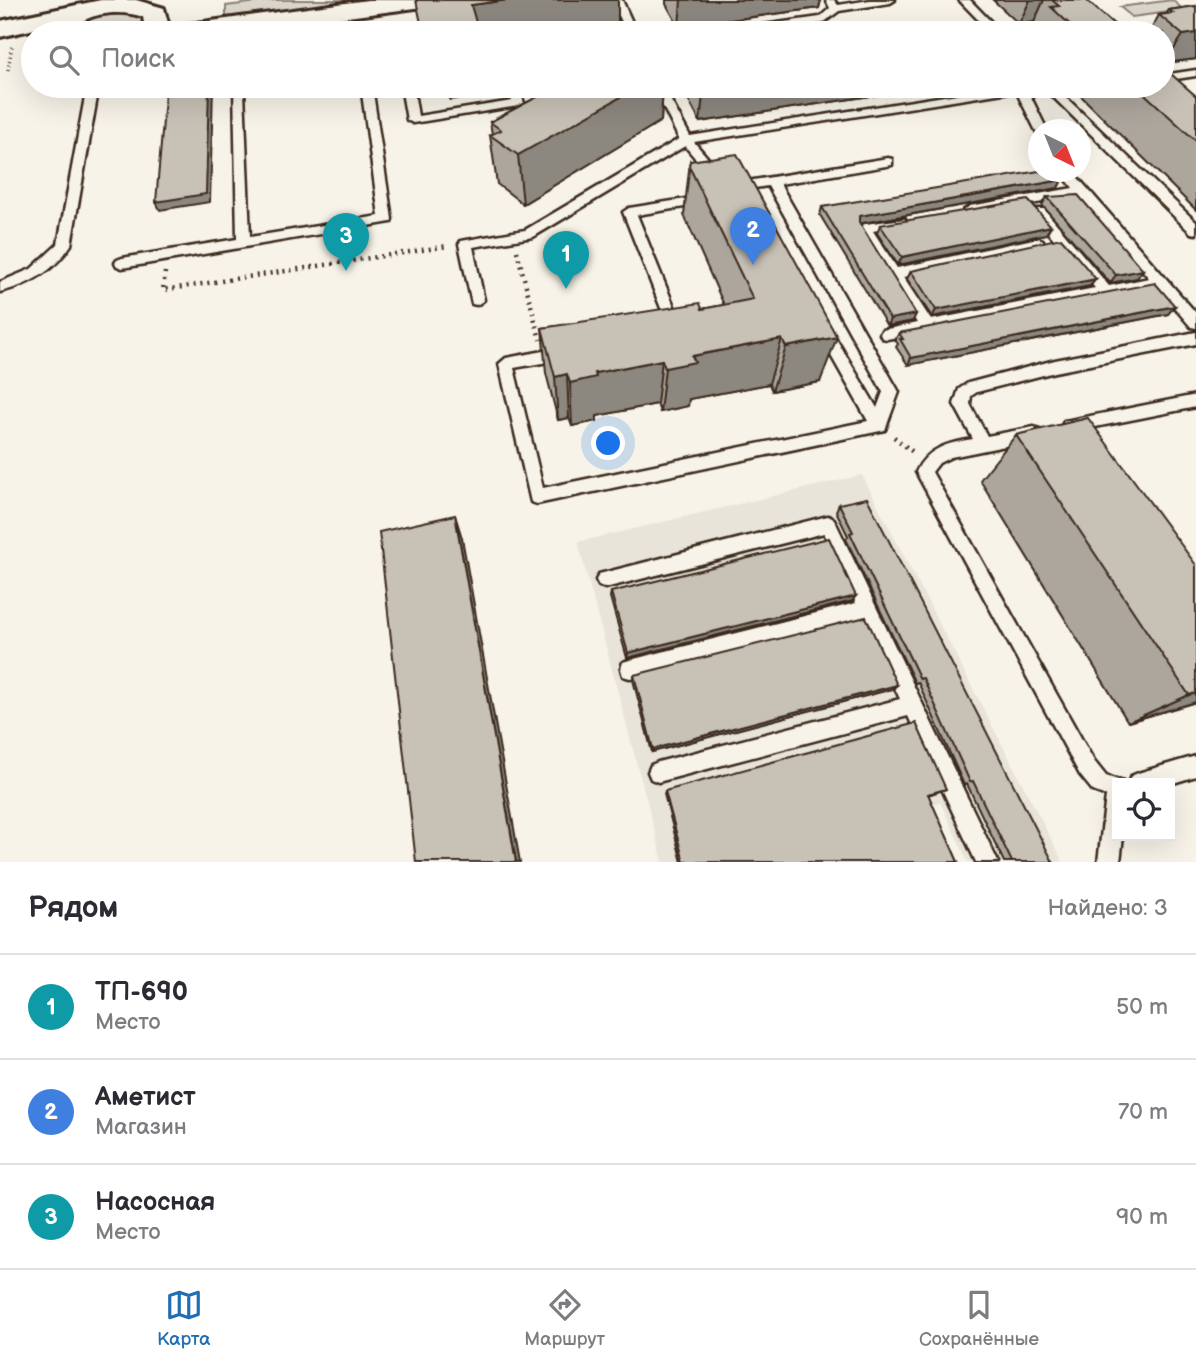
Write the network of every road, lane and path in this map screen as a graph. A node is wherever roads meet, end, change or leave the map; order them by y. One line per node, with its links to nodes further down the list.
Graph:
1 (246, 0): 11 (main road)
2 (423, 0): 7 (main road)
3 (617, 0): 14 (lane)
4 (890, 0): 8 (lane)
5 (964, 0): 16 (lane)
6 (104, 4): 9 (main road); 10 (main road); 11 (main road)
7 (392, 4): 12 (main road); 13 (lane)
8 (832, 4): 15 (lane)
9 (33, 21)
10 (68, 21)
11 (150, 21)
12 (264, 21)
13 (395, 21)
14 (627, 21)
15 (817, 21)
16 (985, 21)
17 (21, 24): 18 (main road)
18 (0, 29)
19 (1196, 73): 20 (lane)
20 (1175, 76)
21 (91, 98): 49 (lane)
22 (238, 98): 43 (lane)
23 (368, 98): 43 (lane)
24 (409, 98): 25 (lane)
25 (517, 98)
26 (664, 98): 31 (lane)
27 (949, 98): 31 (lane)
28 (1029, 98): 30 (lane)
29 (1060, 98): 40 (lane)
30 (1037, 119)
31 (686, 140): 36 (lane); 41 (lane)
32 (888, 162): 33 (lane)
33 (772, 181): 36 (lane); 61 (lane)
34 (1075, 182): 35 (lane)
35 (1082, 191): 37 (lane); 48 (lane)
36 (738, 195): 55 (lane)
37 (1028, 200): 38 (lane); 42 (lane)
38 (960, 212)
39 (919, 219): 47 (lane)
40 (1196, 230)
41 (513, 236): 44 (lane); 59 (path)
42 (1061, 239): 47 (lane); 50 (lane)
43 (244, 243): 45 (lane)
44 (466, 244): 45 (path); 51 (lane)
45 (167, 256): 46 (lane)
46 (122, 263)
47 (894, 274): 54 (lane)
48 (1160, 281): 50 (lane); 53 (lane)
49 (0, 287)
50 (1107, 292): 54 (lane)
51 (477, 300)
52 (817, 318): 61 (lane)
53 (1196, 323)
54 (927, 326): 56 (lane)
55 (664, 334)
56 (887, 334)
57 (1196, 338): 62 (lane)
58 (584, 349): 59 (lane)
59 (544, 357): 61 (lane)
60 (1196, 401): 62 (lane)
61 (879, 425): 63 (path)
62 (983, 443): 63 (lane)
63 (926, 463): 71 (lane)
64 (605, 580): 65 (lane)
65 (868, 609): 66 (lane); 67 (lane)
66 (630, 669)
67 (913, 705): 69 (lane); 73 (lane)
68 (1196, 766): 70 (lane)
69 (658, 772)
70 (1155, 778)
71 (1112, 788)
72 (1112, 835): 74 (lane)
73 (986, 862)
74 (1109, 862)

